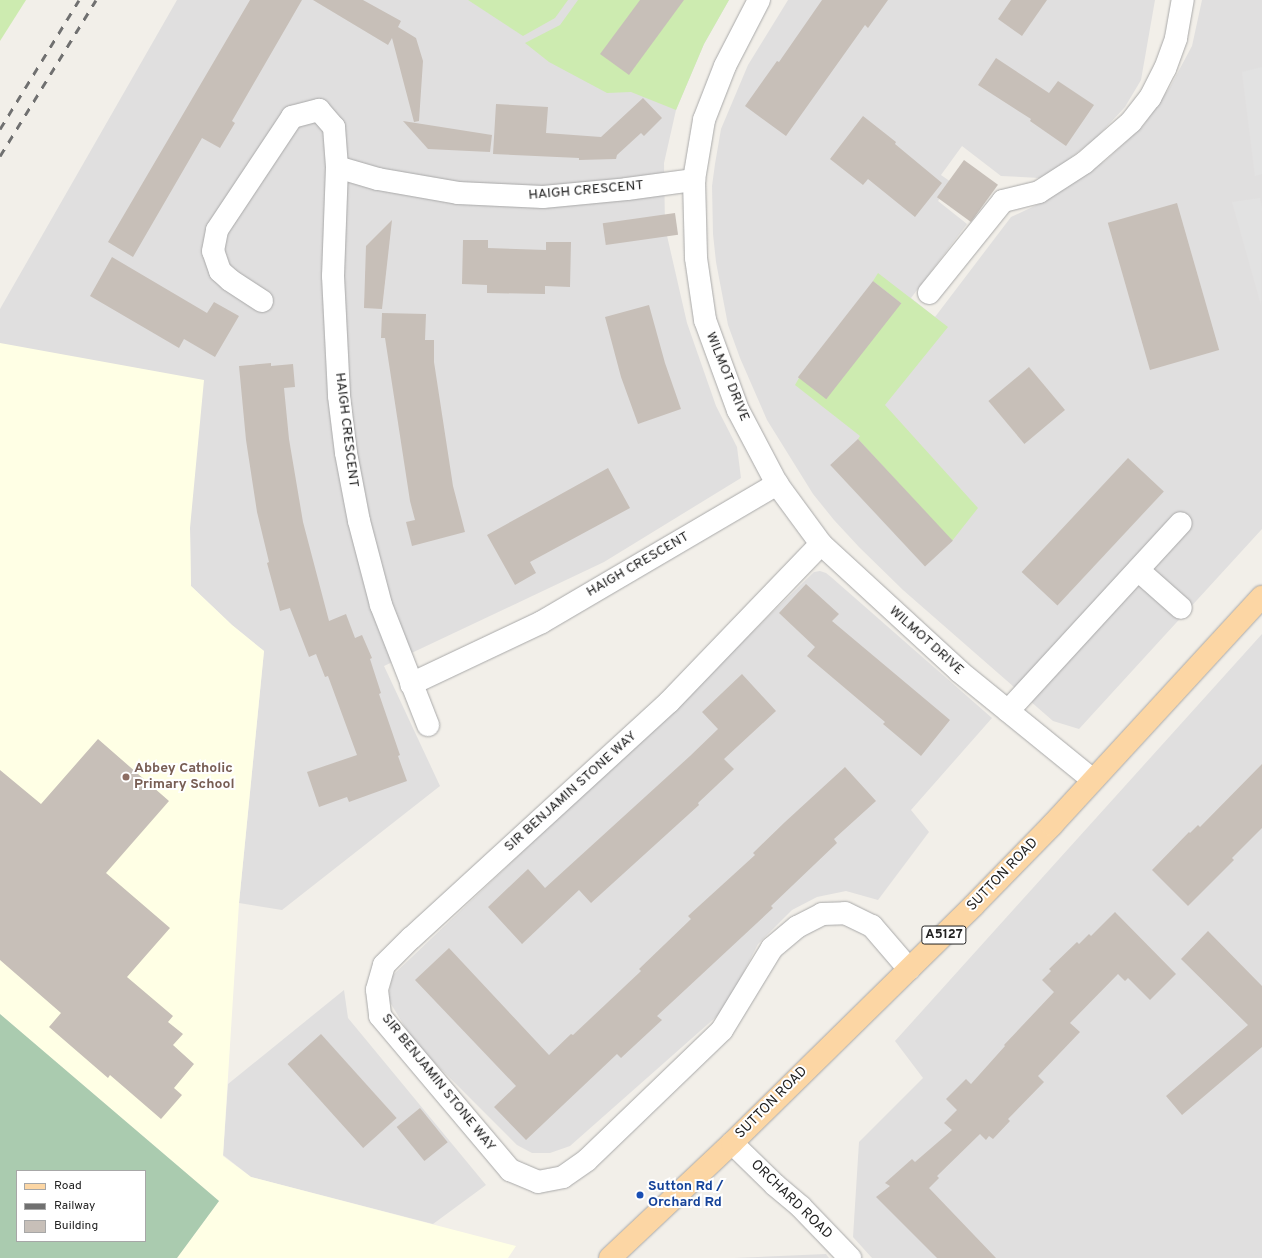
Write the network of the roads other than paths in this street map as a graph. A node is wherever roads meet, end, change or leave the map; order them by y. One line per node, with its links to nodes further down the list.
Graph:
1 (759, 0): 4 (street, WILMOT DRIVE)
2 (1184, 0): 5 (street)
3 (337, 167): 4 (street, HAIGH CRESCENT); 6 (street, HAIGH CRESCENT); 13 (street, HAIGH CRESCENT)
4 (694, 180): 7 (street, WILMOT DRIVE)
5 (929, 293)
6 (262, 301)
7 (777, 484): 9 (street, WILMOT DRIVE); 13 (street, HAIGH CRESCENT)
8 (1182, 523): 10 (street)
9 (821, 544): 14 (street, WILMOT DRIVE); 17 (street, SIR BENJAMIN STONE WAY)
10 (1138, 570): 12 (street); 14 (street)
11 (1262, 597): 16 (main road, SUTTON ROAD / A5127)
12 (1181, 608)
13 (411, 684): 15 (street, HAIGH CRESCENT)
14 (1008, 711): 16 (street, WILMOT DRIVE)
15 (428, 725)
16 (1093, 780): 17 (main road, SUTTON ROAD / A5127)
17 (909, 969): 18 (main road, SUTTON ROAD / A5127)
18 (732, 1143): 19 (main road, SUTTON ROAD / A5127); 20 (street, ORCHARD ROAD)
19 (610, 1258)
20 (850, 1258)

